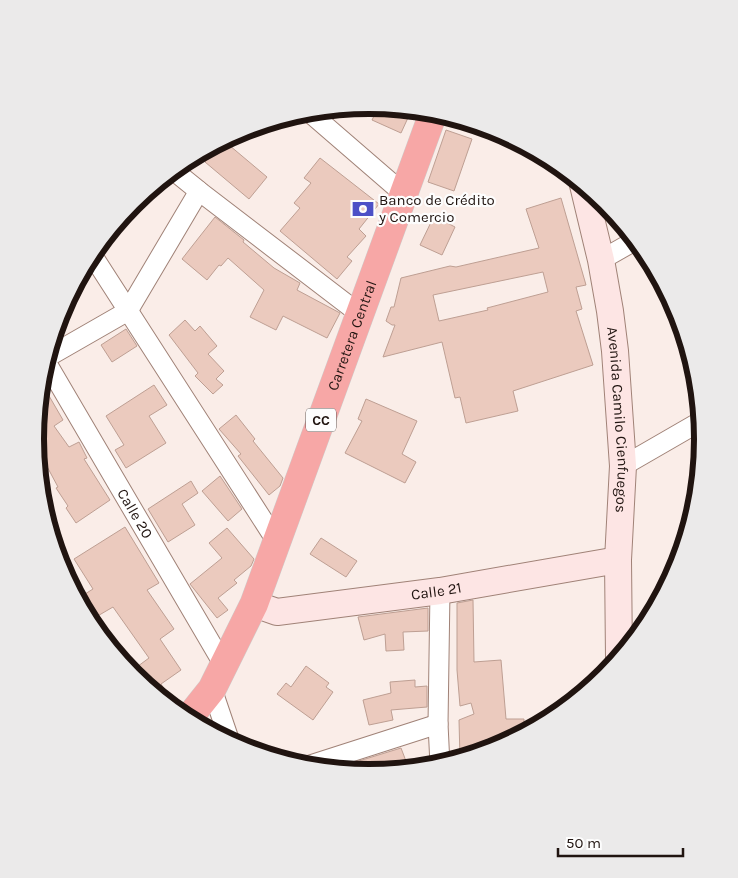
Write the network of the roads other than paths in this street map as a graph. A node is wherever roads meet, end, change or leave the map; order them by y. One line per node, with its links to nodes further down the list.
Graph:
1 (317, 118): 5 (street)
2 (431, 120): 5 (highway, Carretera Central / CC)
3 (179, 175): 4 (street)
4 (199, 191): 10 (street); 11 (street)
5 (404, 194): 11 (highway, Carretera Central / CC)
6 (586, 197): 8 (main road, Avenida Camilo Cienfuegos)
7 (629, 244): 8 (street)
8 (601, 260): 15 (main road, Avenida Camilo Cienfuegos)
9 (96, 262): 10 (street)
10 (128, 311): 12 (street); 16 (street)
11 (361, 315): 16 (highway, Carretera Central / CC)
12 (55, 353)
13 (52, 369): 21 (street, Calle 20)
14 (694, 425): 15 (street)
15 (623, 466): 17 (main road, Avenida Camilo Cienfuegos)
16 (277, 542): 19 (highway, Carretera Central / CC)
17 (618, 560): 18 (main road, Calle 21); 20 (main road, Avenida Camilo Cienfuegos)
18 (440, 591): 19 (main road, Calle 21); 23 (street)
19 (254, 604): 21 (highway, Carretera Central / CC)
20 (619, 647)
21 (218, 678): 22 (highway, Carretera Central / CC); 24 (street, Calle 20)
22 (193, 712)
23 (438, 724): 25 (street); 26 (street)
24 (228, 732)
25 (440, 756)
26 (324, 761)

